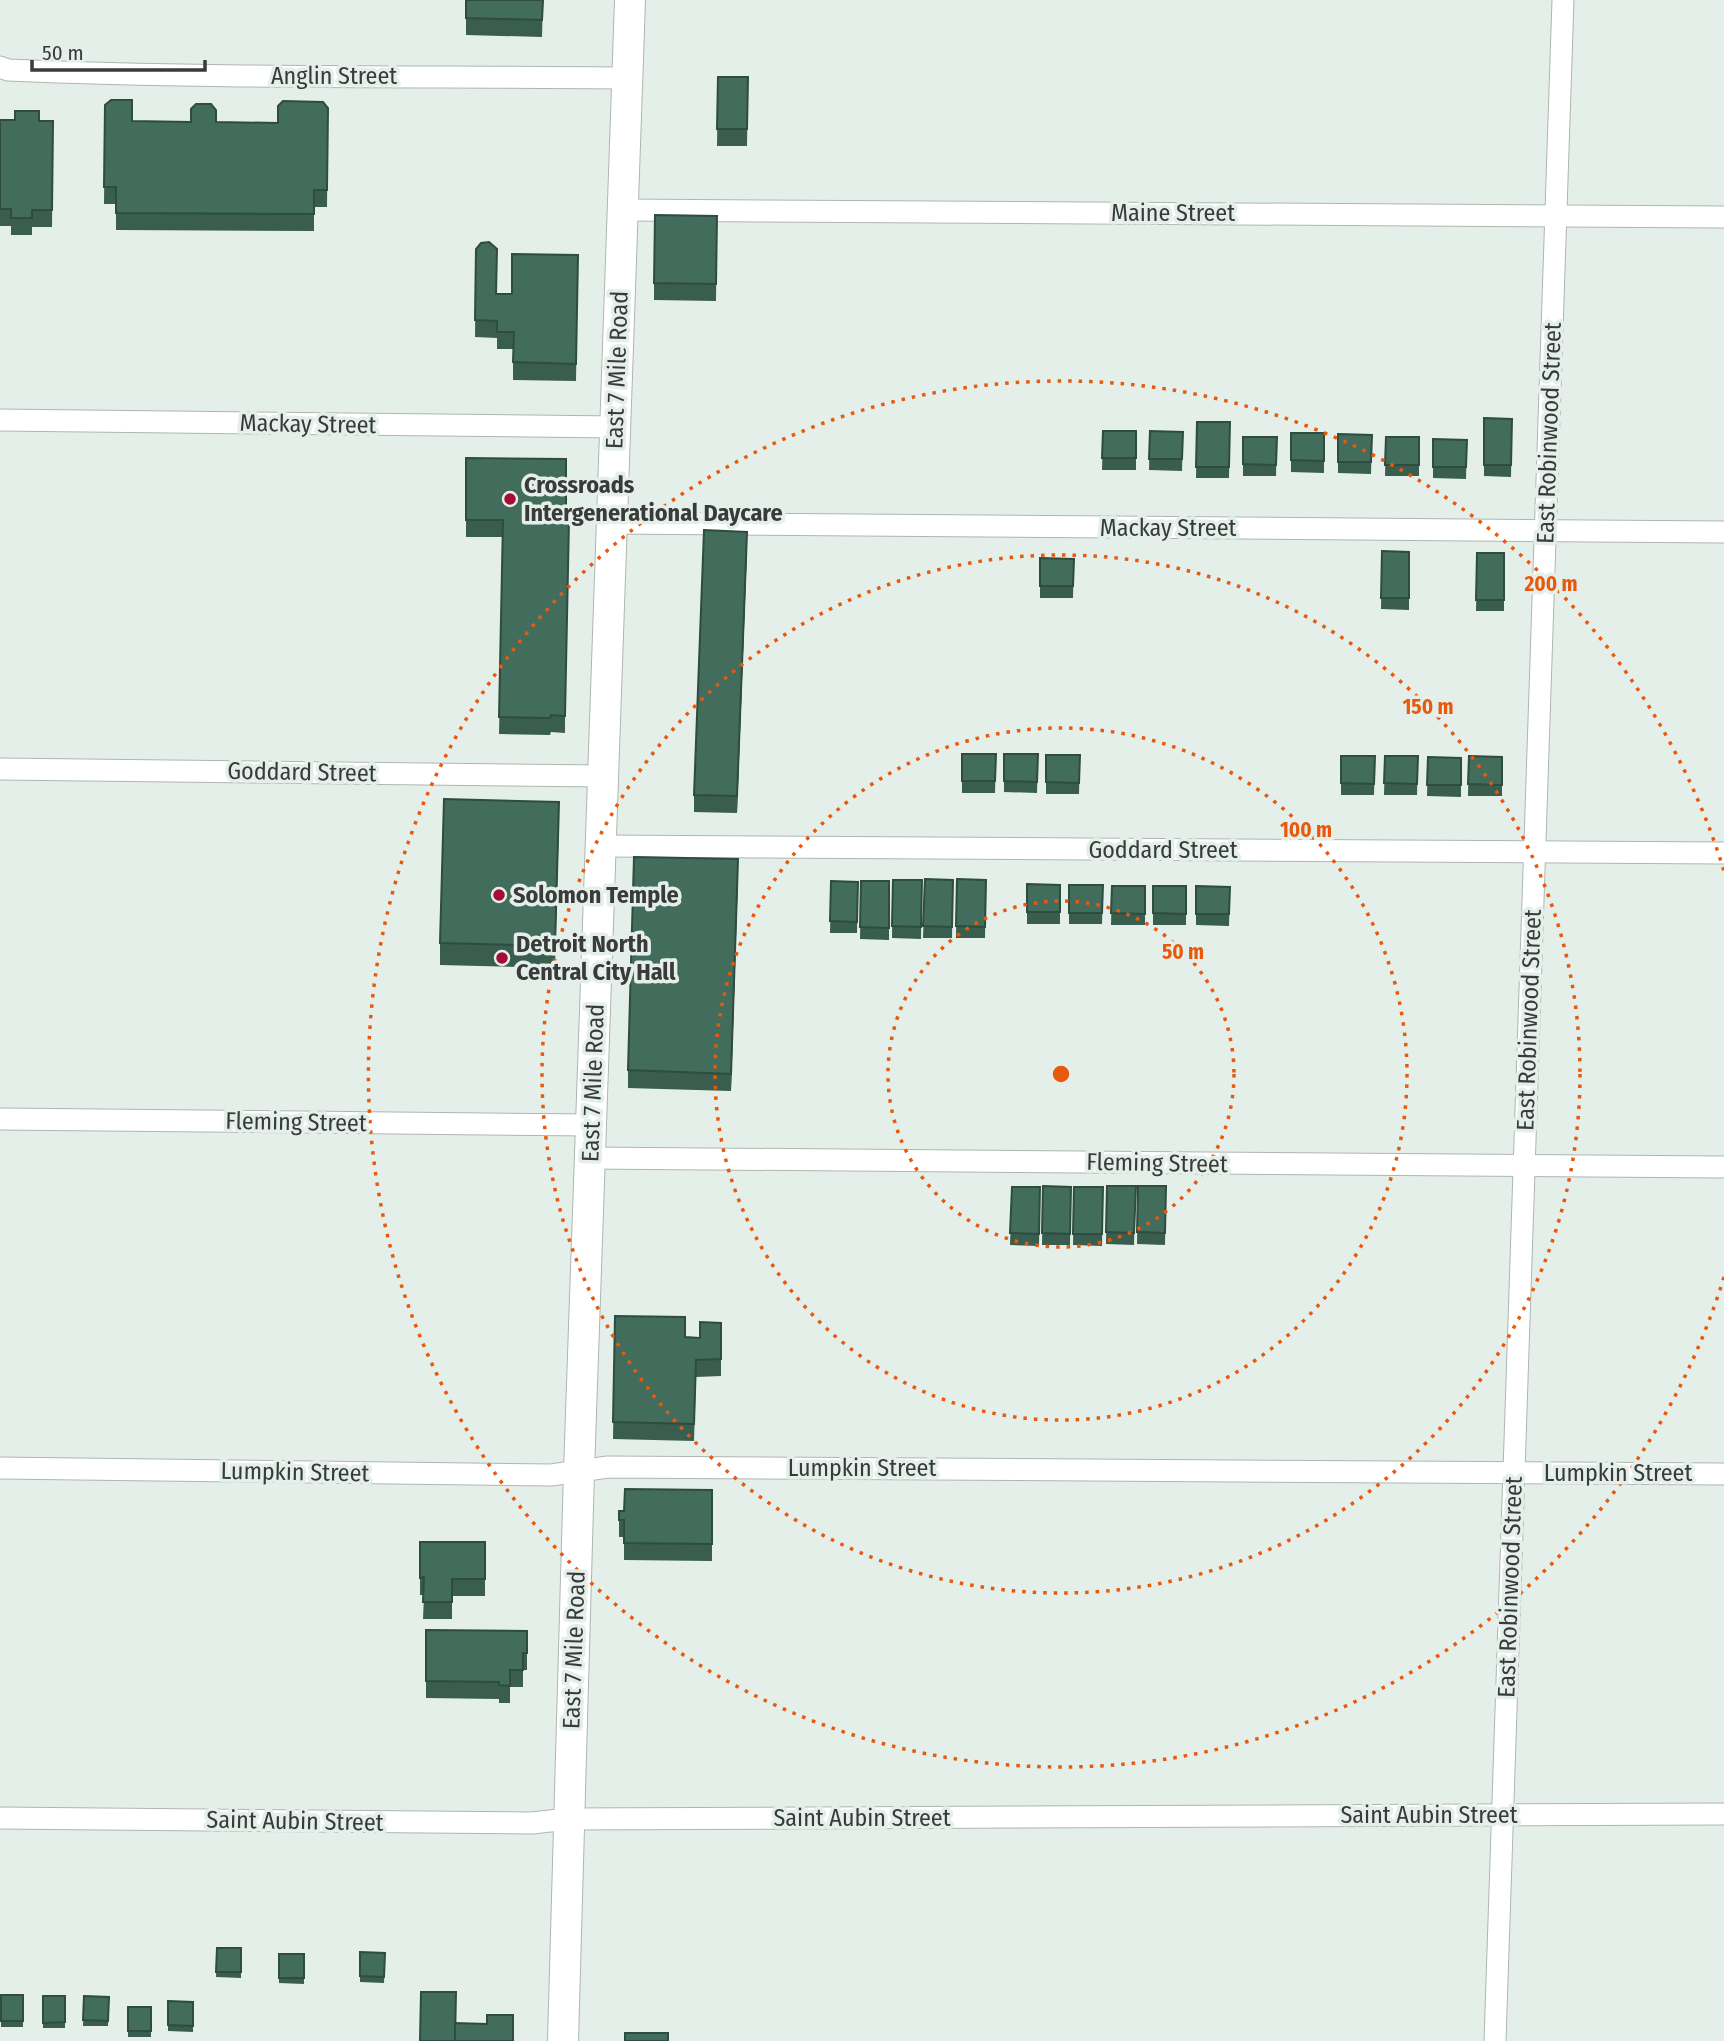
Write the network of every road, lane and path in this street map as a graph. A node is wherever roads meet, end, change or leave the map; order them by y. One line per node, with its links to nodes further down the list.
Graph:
1 (630, 0): 4 (street, East 7 Mile Road)
2 (1563, 0): 6 (street, East Robinwood Street)
3 (0, 67): 4 (street, Anglin Street)
4 (627, 78): 5 (street, East 7 Mile Road)
5 (623, 210): 6 (street, Maine Street); 9 (street, East 7 Mile Road)
6 (1556, 215): 7 (street, Maine Street); 11 (street, East Robinwood Street)
7 (1724, 216)
8 (0, 420): 9 (street, Mackay Street)
9 (615, 427): 10 (street, East 7 Mile Road)
10 (612, 523): 11 (street, Mackay Street); 14 (street, East 7 Mile Road)
11 (1546, 530): 12 (street, Mackay Street); 16 (street, East Robinwood Street)
12 (1724, 532)
13 (0, 769): 14 (street, Goddard Street)
14 (604, 776): 15 (street, East 7 Mile Road)
15 (601, 846): 16 (street, Goddard Street); 19 (street, East 7 Mile Road)
16 (1534, 852): 17 (street, Goddard Street); 21 (street, East Robinwood Street)
17 (1724, 853)
18 (0, 1119): 19 (street, Fleming Street)
19 (592, 1125): 20 (street, East 7 Mile Road)
20 (590, 1157): 21 (street, Fleming Street); 24 (street, East 7 Mile Road)
21 (1524, 1166): 22 (street, Fleming Street); 25 (street, East Robinwood Street)
22 (1724, 1167)
23 (0, 1468): 24 (street, Lumpkin Street)
24 (579, 1471): 25 (street, Lumpkin Street); 30 (street, East 7 Mile Road)
25 (1514, 1472): 26 (street, Lumpkin Street); 27 (street, East Robinwood Street)
26 (1724, 1474)
27 (1502, 1814): 28 (street, Saint Aubin Street); 30 (street, Saint Aubin Street); 32 (street, East Robinwood Street)
28 (1724, 1814)
29 (0, 1818): 30 (street, Saint Aubin Street)
30 (568, 1819): 31 (street, East 7 Mile Road)
31 (563, 2041)
32 (1495, 2041)

